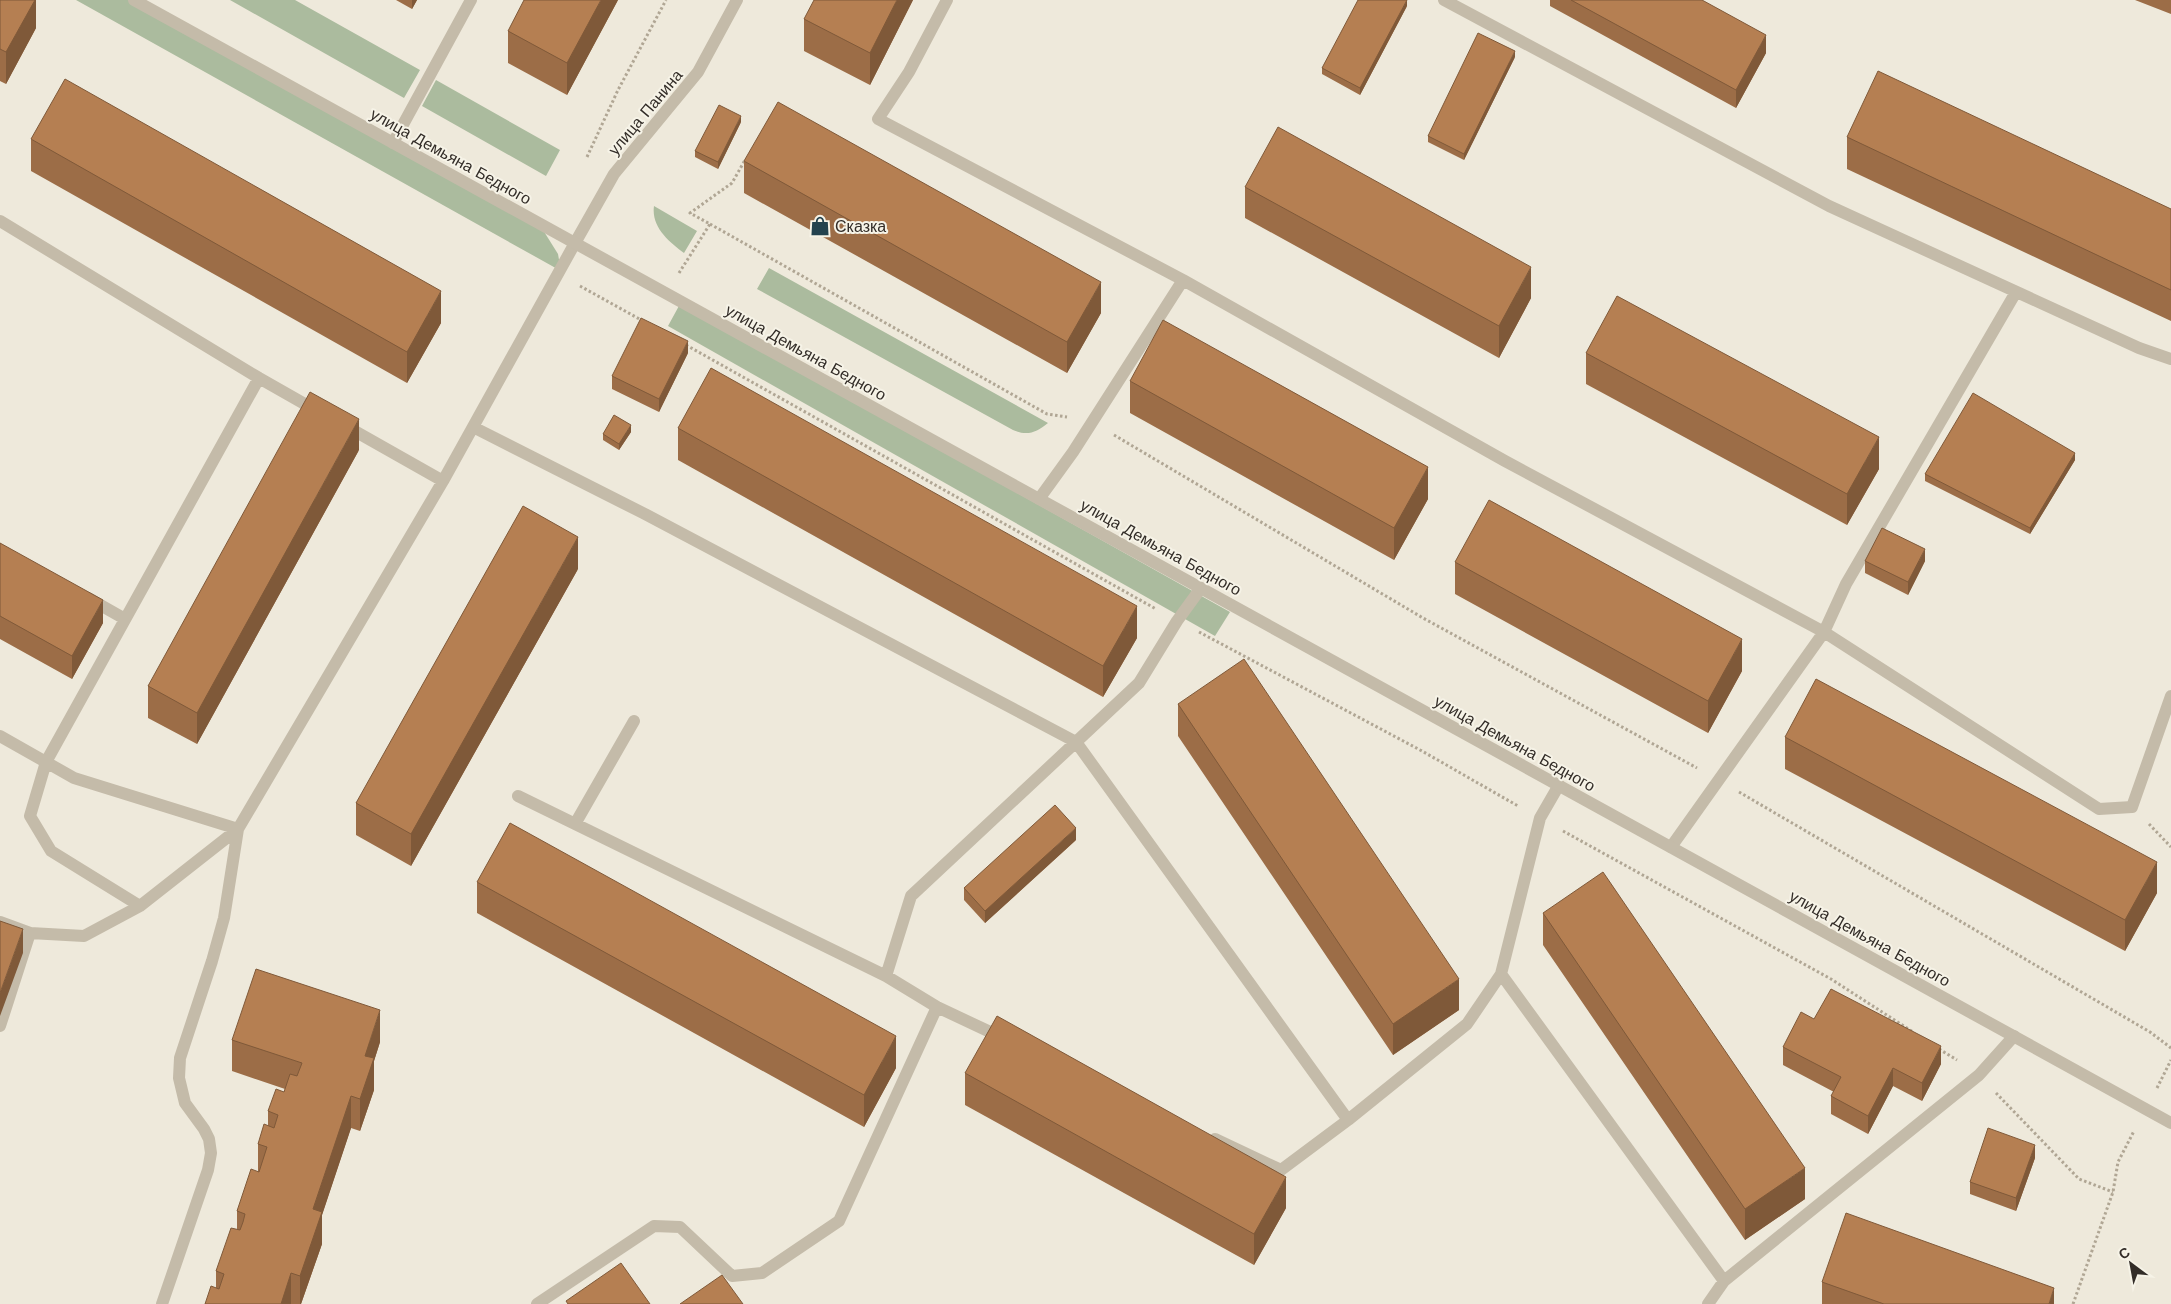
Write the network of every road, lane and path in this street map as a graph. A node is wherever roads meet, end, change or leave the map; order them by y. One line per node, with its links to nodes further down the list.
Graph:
1 (134, 0): 7 (street, улица Демьяна Бедного)
2 (471, 0): 7 (street)
3 (666, 0): 8 (path)
4 (737, 0): 12 (street, улица Панина)
5 (947, 0): 14 (street)
6 (1444, 0): 15 (street)
7 (393, 143): 12 (street, улица Демьяна Бедного)
8 (587, 156)
9 (746, 158): 11 (path)
10 (0, 221): 19 (street)
11 (710, 224): 16 (path); 20 (path)
12 (575, 243): 13 (street, улица Панина); 16 (street, улица Демьяна Бедного)
13 (559, 274): 16 (path); 21 (street, улица Панина)
14 (1183, 280): 20 (street); 28 (street)
15 (2016, 292): 18 (street); 28 (street)
16 (666, 293): 23 (street, улица Демьяна Бедного)
17 (684, 344): 27 (path)
18 (2171, 359)
19 (259, 378): 22 (street); 26 (street)
20 (1092, 422): 23 (street); 34 (path)
21 (473, 427): 22 (street, улица Панина); 32 (street)
22 (443, 481): 40 (street, улица Панина)
23 (1038, 498): 24 (street, улица Демьяна Бедного)
24 (1201, 588): 27 (street); 35 (street, улица Демьяна Бедного)
25 (75, 591): 26 (street)
26 (125, 618): 33 (street)
27 (1177, 621): 32 (street); 38 (path)
28 (1824, 632): 34 (street); 37 (street)
29 (2171, 696): 37 (street)
30 (634, 720): 39 (street)
31 (0, 736): 33 (street)
32 (1076, 742): 47 (street); 58 (street)
33 (46, 762): 40 (street); 43 (street)
34 (1720, 781): 41 (street); 54 (path)
35 (1559, 785): 38 (street); 41 (street, улица Демьяна Бедного)
36 (518, 796): 39 (street)
37 (2132, 806): 42 (path)
38 (1540, 818): 46 (street); 51 (path)
39 (575, 824): 47 (street)
40 (238, 829): 43 (street); 63 (street)
41 (1672, 847): 50 (street, улица Демьяна Бедного)
42 (2171, 847)
43 (140, 906): 45 (street)
44 (0, 922): 45 (street)
45 (30, 932): 49 (street)
46 (1501, 974): 58 (street); 62 (street)
47 (886, 976): 48 (street)
48 (937, 1007): 52 (street); 64 (street)
49 (0, 1026)
50 (2014, 1036): 56 (street); 57 (street, улица Демьяна Бедного)
51 (1922, 1037)
52 (1016, 1045)
53 (1938, 1048): 56 (path)
54 (2171, 1048)
55 (2171, 1060): 57 (path)
56 (1979, 1075): 61 (path); 62 (street)
57 (2146, 1109): 59 (street, улица Демьяна Бедного); 61 (path)
58 (1348, 1120): 60 (street)
59 (2171, 1123)
60 (1202, 1132)
61 (2113, 1192): 66 (path)
62 (1724, 1281): 65 (street)
63 (162, 1304)
64 (537, 1304)
65 (1708, 1304)
66 (2073, 1304)

